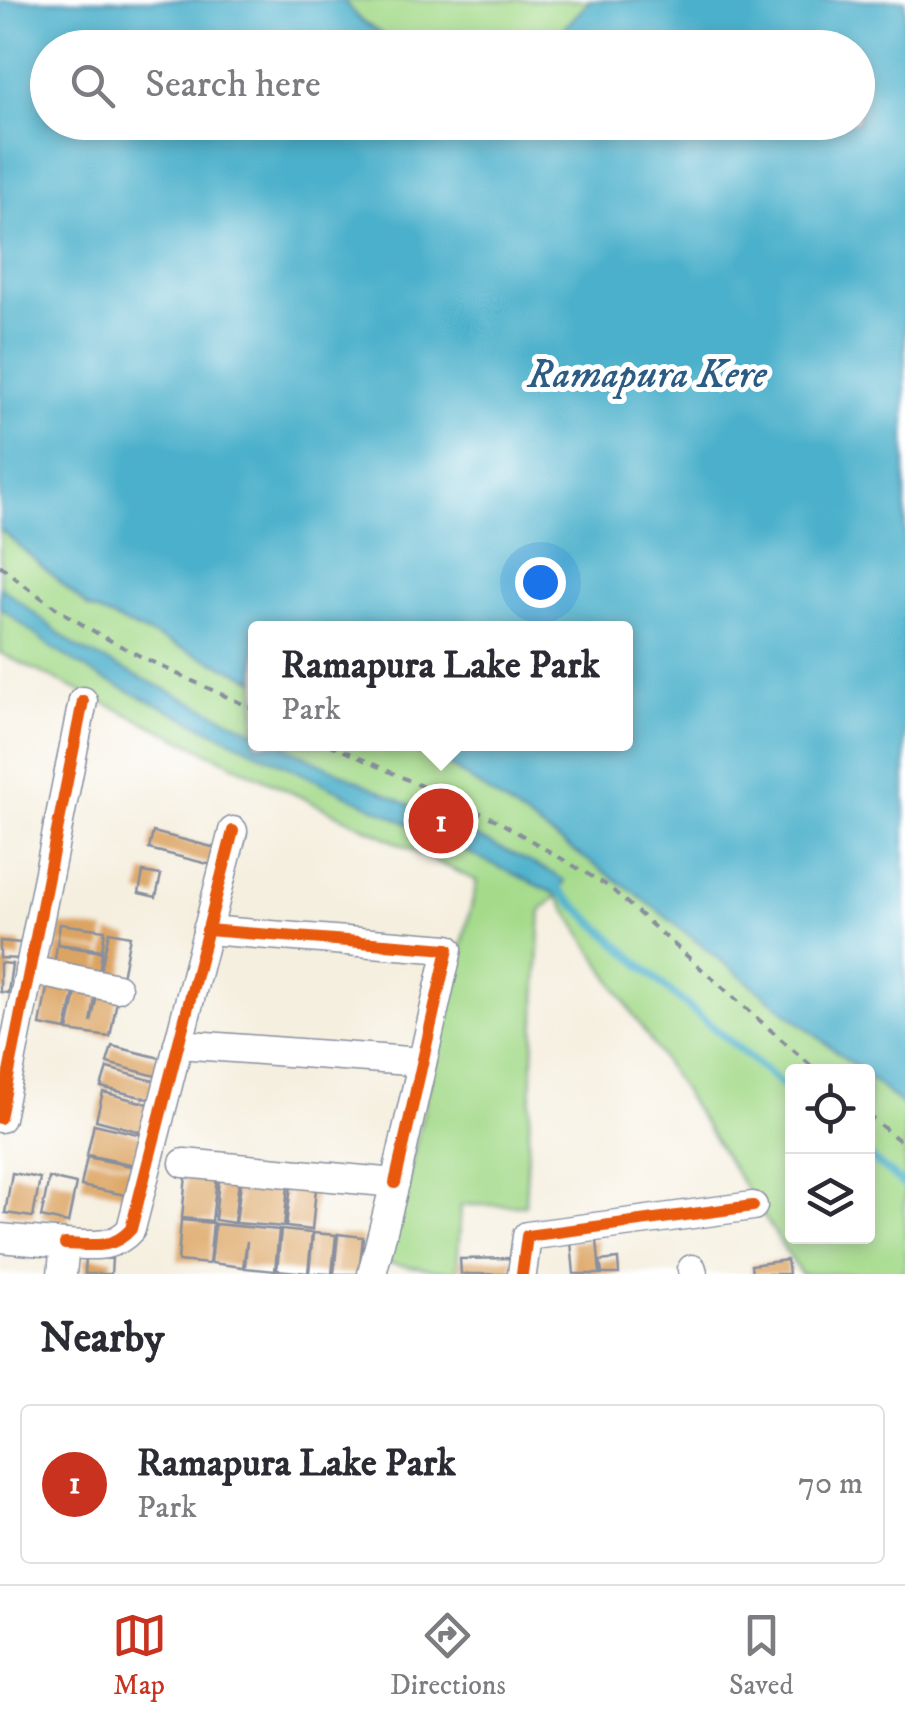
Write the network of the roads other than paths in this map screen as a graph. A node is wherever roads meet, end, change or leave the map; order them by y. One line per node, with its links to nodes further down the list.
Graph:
1 (83, 700): 4 (street)
2 (233, 830): 3 (street)
3 (207, 930): 6 (street); 7 (street)
4 (30, 970): 5 (street); 8 (street)
5 (118, 988)
6 (178, 1044): 7 (street); 13 (street)
7 (422, 1062): 10 (street)
8 (0, 1118)
9 (184, 1162): 10 (street)
10 (395, 1183): 15 (street)
11 (753, 1206): 16 (street)
12 (0, 1238): 13 (street)
13 (65, 1244): 14 (street)
14 (62, 1274)
15 (372, 1274)
16 (522, 1274)

